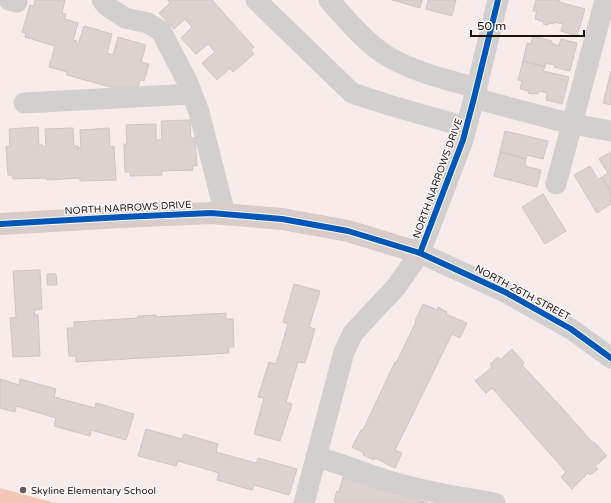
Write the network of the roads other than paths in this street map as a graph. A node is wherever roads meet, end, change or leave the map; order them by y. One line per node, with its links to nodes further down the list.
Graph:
1 (102, 0): 7 (street)
2 (256, 0): 10 (street)
3 (330, 0): 6 (street)
4 (498, 0): 6 (street, NORTH NARROWS DRIVE)
5 (605, 0): 9 (street)
6 (476, 93): 9 (street); 10 (street, NORTH NARROWS DRIVE)
7 (192, 94): 8 (street); 13 (street)
8 (24, 102)
9 (572, 124): 11 (street); 12 (street)
10 (466, 126): 15 (street, NORTH NARROWS DRIVE)
11 (611, 131)
12 (556, 184)
13 (225, 214): 14 (main road, NORTH NARROWS DRIVE); 15 (main road, NORTH NARROWS DRIVE)
14 (0, 224)
15 (420, 253): 16 (street, NORTH 26TH STREET); 17 (street)
16 (611, 358)
17 (316, 457): 18 (street); 19 (street)
18 (304, 503)
19 (495, 503)

